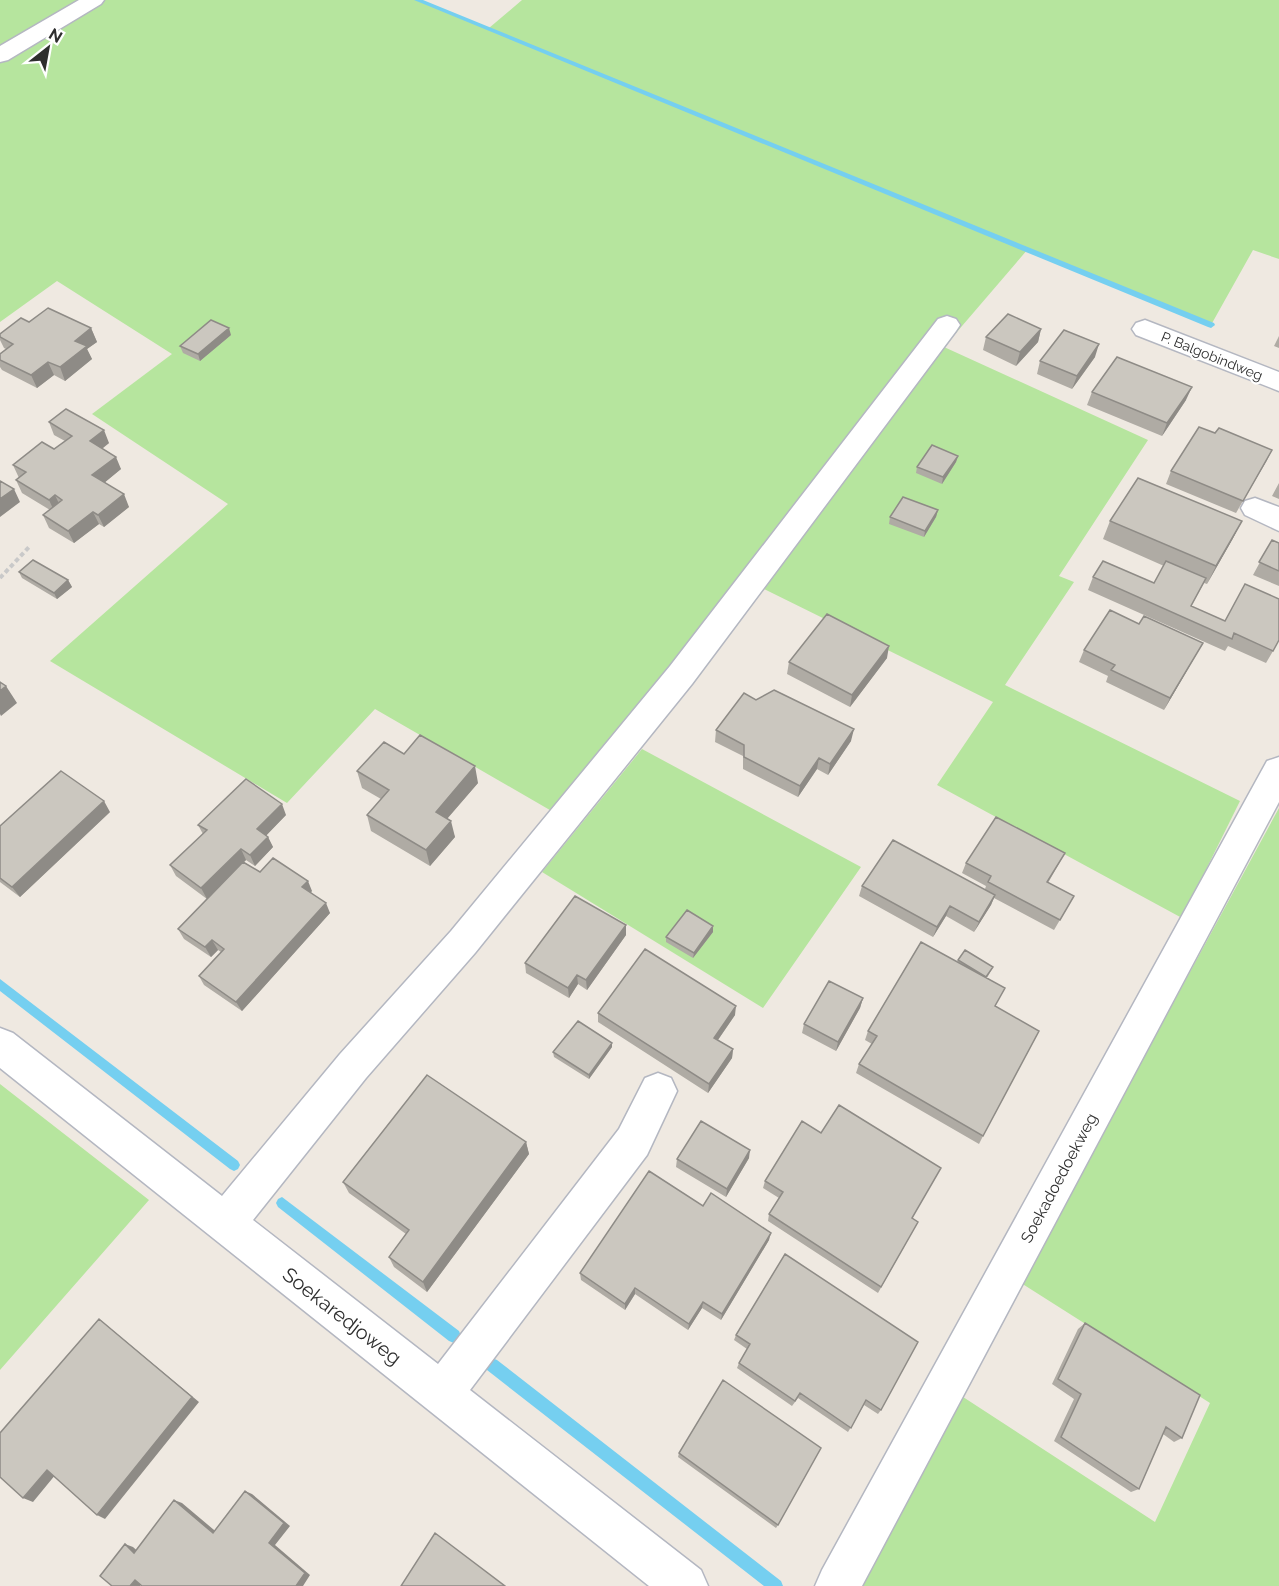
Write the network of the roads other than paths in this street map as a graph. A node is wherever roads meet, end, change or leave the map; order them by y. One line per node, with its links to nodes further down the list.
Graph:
1 (94, 0): 2 (street)
2 (0, 55)
3 (947, 325): 9 (street)
4 (1145, 329): 5 (street, P. Balgobindweg)
5 (1279, 382)
6 (1279, 771): 12 (street, Soekadoedoekweg)
7 (0, 1045): 9 (street, Soekaredjoweg)
8 (658, 1091): 10 (street)
9 (226, 1223): 10 (street, Soekaredjoweg)
10 (441, 1394): 11 (street, Soekaredjoweg)
11 (685, 1586)
12 (838, 1586)

